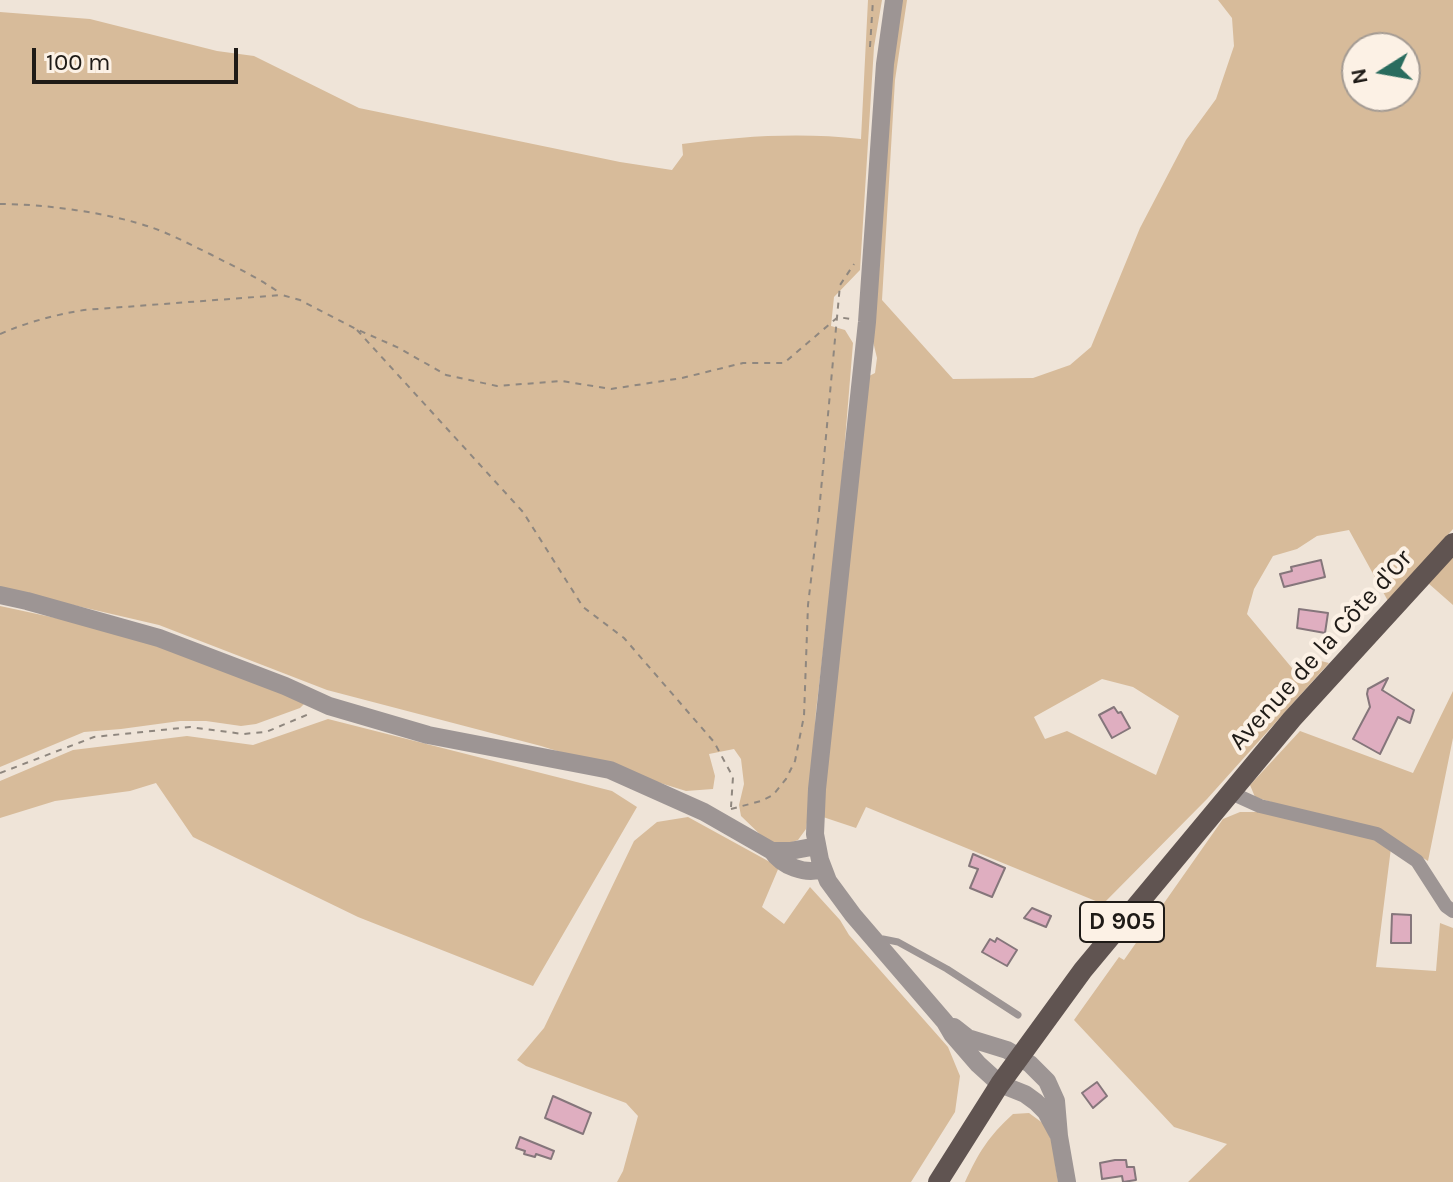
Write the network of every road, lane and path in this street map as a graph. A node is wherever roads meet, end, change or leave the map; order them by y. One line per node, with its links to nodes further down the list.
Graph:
1 (873, 0): 3 (path)
2 (894, 0): 8 (street)
3 (869, 56)
4 (0, 204): 6 (path)
5 (855, 253): 7 (path)
6 (282, 295): 9 (path); 10 (path)
7 (838, 317): 8 (path); 9 (path); 16 (path)
8 (867, 322): 17 (street)
9 (356, 329): 16 (path)
10 (0, 334)
11 (1453, 543): 15 (main road, Avenue de la Côte d'Or / D 905)
12 (0, 595): 13 (street)
13 (329, 706): 14 (path); 16 (street)
14 (0, 773)
15 (1229, 792): 20 (street); 24 (main road, D 905)
16 (731, 818): 18 (street)
17 (817, 846): 18 (street); 19 (street)
18 (772, 851): 19 (street)
19 (823, 869): 21 (street)
20 (1453, 911)
21 (877, 943): 22 (lane); 23 (street)
22 (1018, 1015)
23 (945, 1022): 24 (street); 25 (street)
24 (1019, 1057): 25 (main road, D 905); 26 (street)
25 (1000, 1084): 26 (street); 27 (main road, D 905)
26 (1059, 1136): 28 (street)
27 (938, 1182)
28 (1067, 1182)

